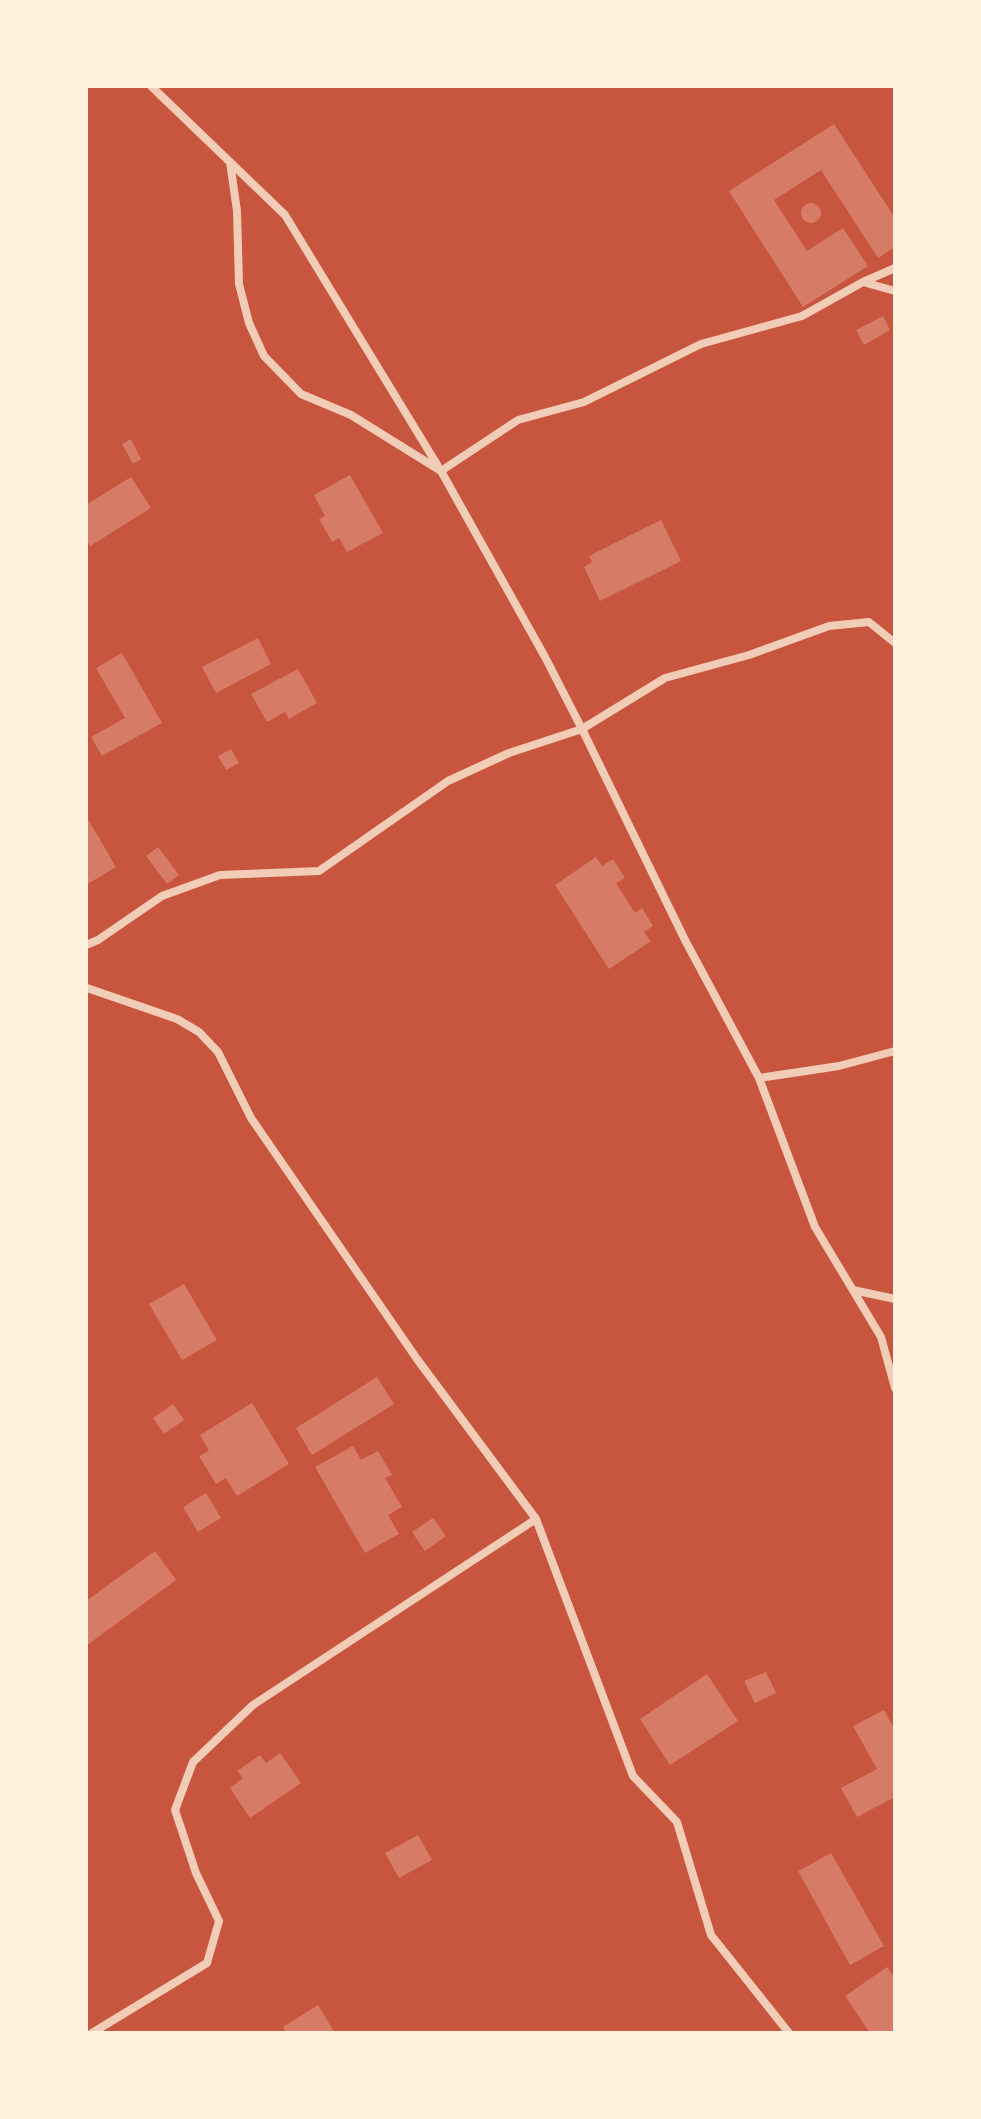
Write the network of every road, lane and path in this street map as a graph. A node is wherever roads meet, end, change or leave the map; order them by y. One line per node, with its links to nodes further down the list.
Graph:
1 (151, 86): 2 (street)
2 (230, 161): 6 (street); 6 (street)
3 (895, 268): 4 (street)
4 (863, 282): 5 (street); 6 (street)
5 (895, 291)
6 (441, 471): 8 (street)
7 (895, 643): 8 (street)
8 (582, 729): 9 (street); 12 (street)
9 (86, 945)
10 (86, 987): 16 (street)
11 (895, 1051): 12 (street)
12 (759, 1078): 13 (street)
13 (853, 1290): 14 (street); 15 (street)
14 (895, 1299)
15 (895, 1388)
16 (536, 1519): 17 (street); 18 (street)
17 (92, 2033)
18 (789, 2033)

